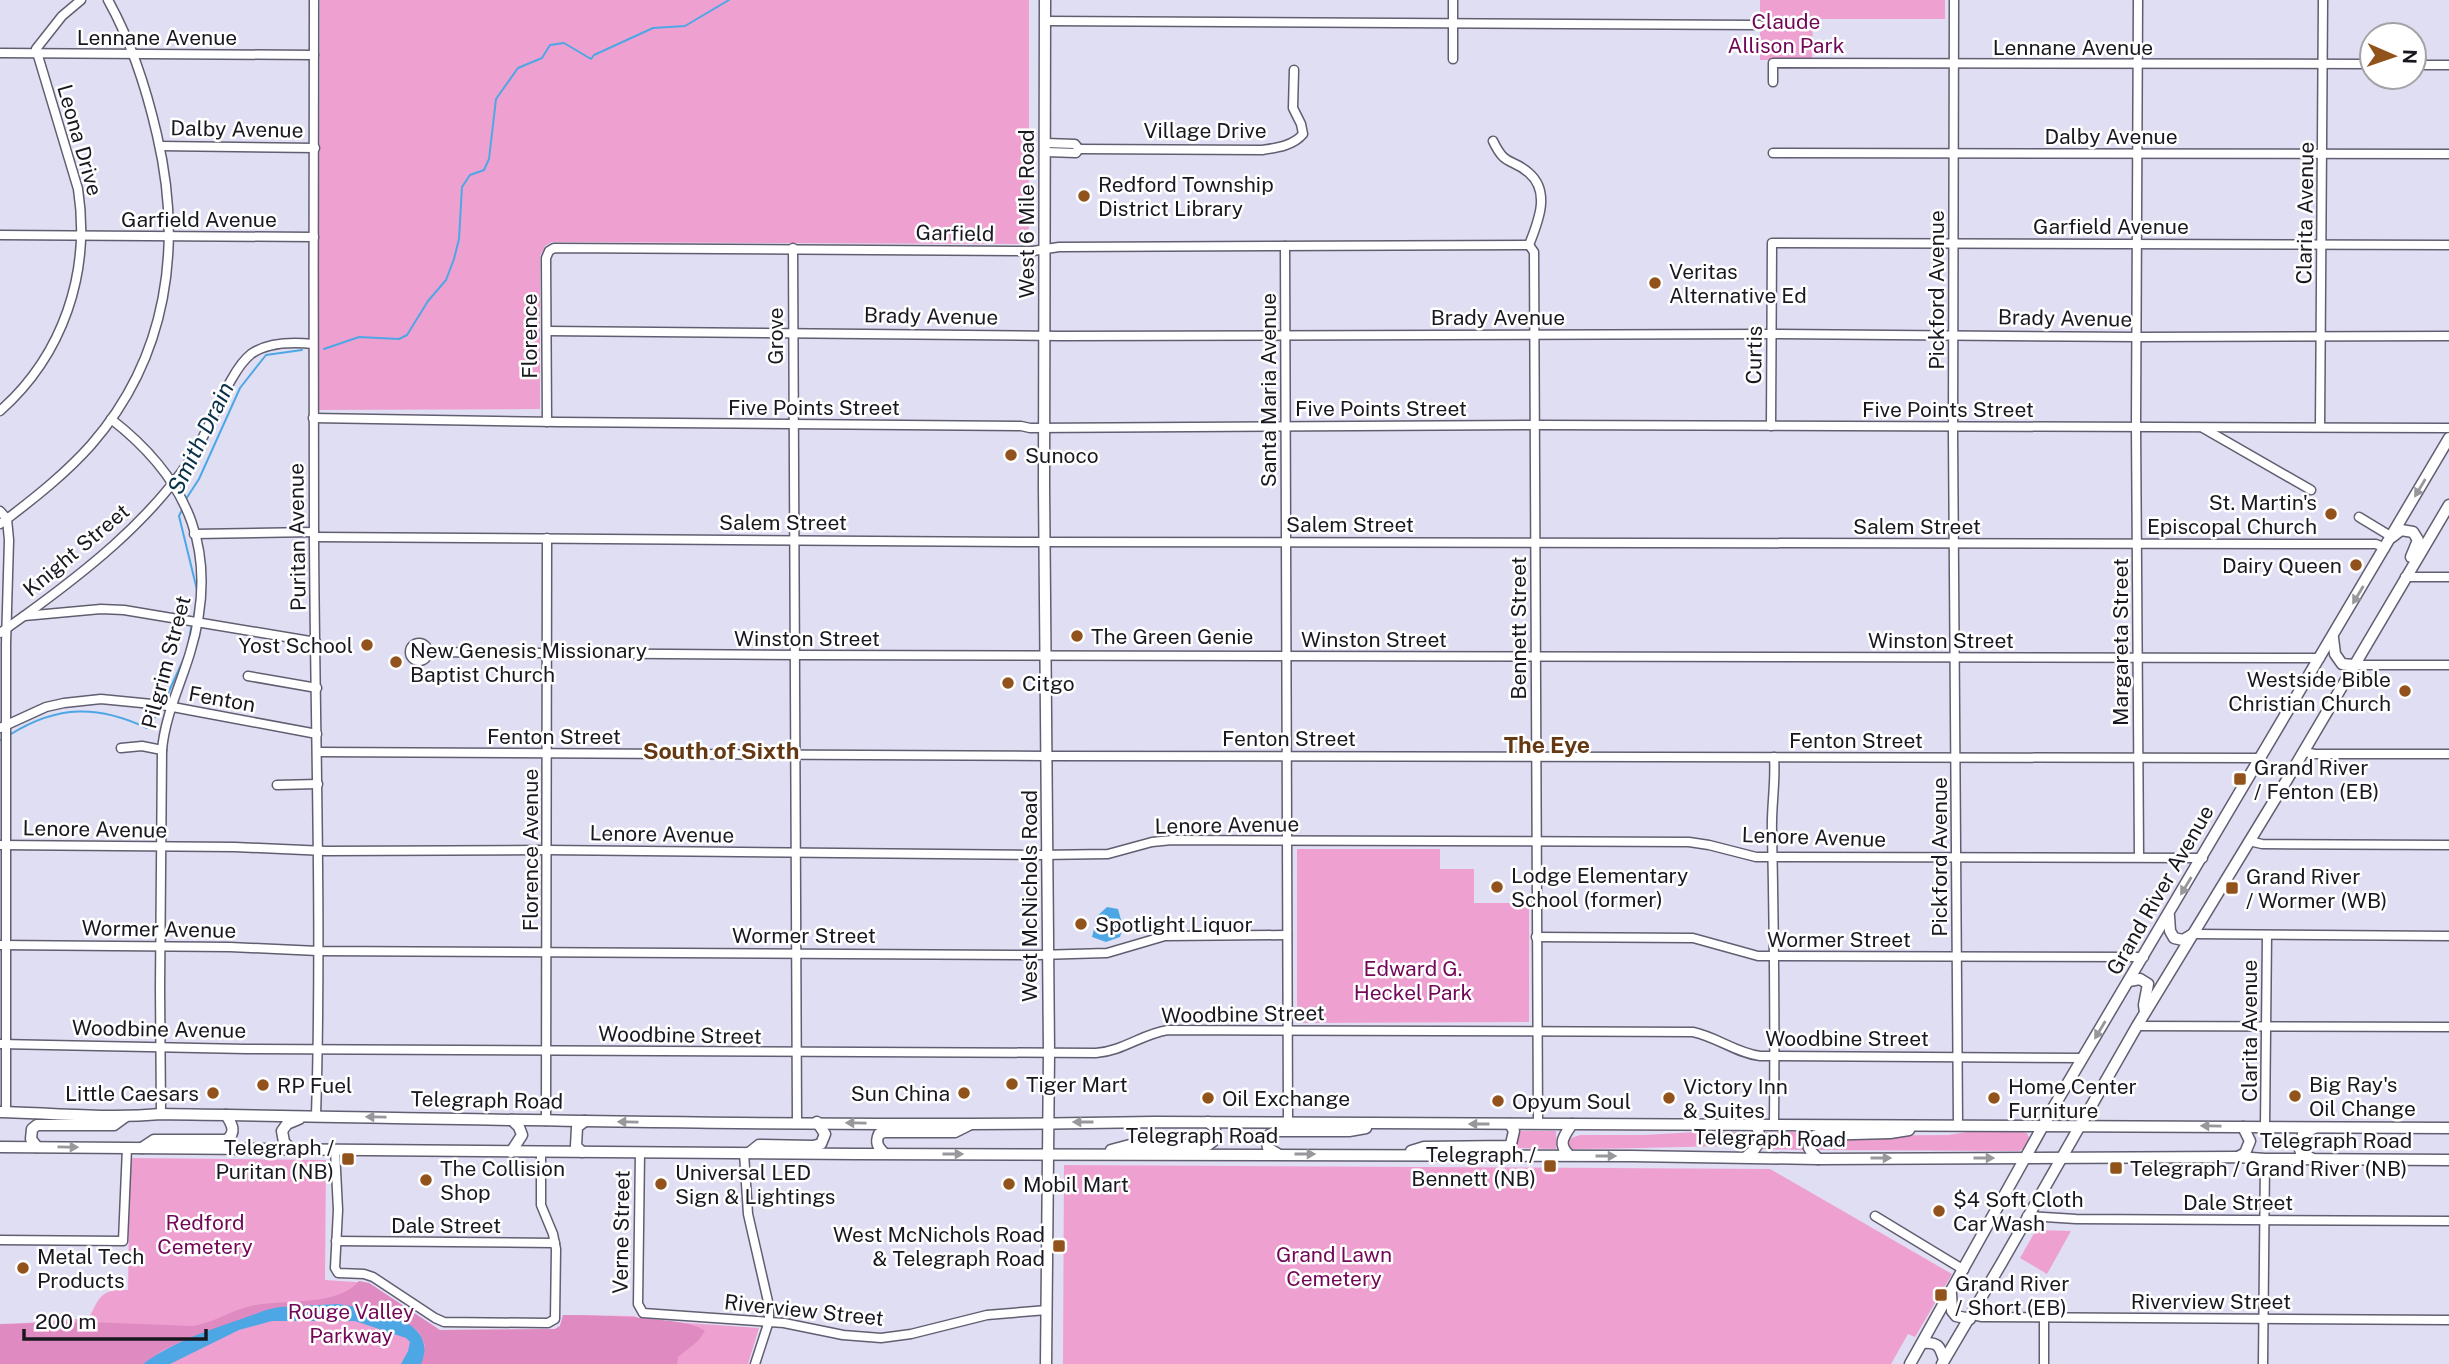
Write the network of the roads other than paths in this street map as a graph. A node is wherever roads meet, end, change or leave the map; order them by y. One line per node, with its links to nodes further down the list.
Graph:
1 (81, 0): 13 (street)
2 (108, 0): 14 (street)
3 (314, 0): 15 (street, Puritan Avenue)
4 (1045, 0): 9 (main road, West 6 Mile Road)
5 (1454, 0): 10 (street)
6 (1954, 0): 17 (street, Pickford Avenue)
7 (2138, 0): 18 (street, Margareta Street)
8 (2323, 0): 19 (street, Clarita Avenue)
9 (1045, 21): 10 (street); 28 (main road, West 6 Mile Road)
10 (1453, 22): 11 (street); 16 (street)
11 (1759, 24)
12 (0, 53): 13 (street, Lennane Avenue)
13 (36, 53): 14 (street, Lennane Avenue); 35 (street, Leona Drive)
14 (134, 54): 15 (street, Lennane Avenue); 26 (street)
15 (314, 55): 27 (street, Puritan Avenue)
16 (1453, 59)
17 (1954, 64): 18 (street, Lennane Avenue); 24 (street, Lennane Avenue); 31 (street, Pickford Avenue)
18 (2137, 64): 19 (street, Lennane Avenue); 30 (street, Margareta Street)
19 (2324, 64): 20 (street, Lennane Avenue); 32 (street, Clarita Avenue)
20 (2358, 64)
21 (2428, 65): 22 (street)
22 (2449, 65)
23 (1294, 70): 28 (street, Village Drive)
24 (1773, 82)
25 (1493, 141): 41 (street)
26 (160, 146): 27 (street, Dalby Avenue); 36 (street)
27 (315, 148): 37 (street, Puritan Avenue)
28 (1045, 148): 46 (main road, West 6 Mile Road)
29 (1773, 153): 31 (street, Dalby Avenue)
30 (2138, 153): 31 (street, Dalby Avenue); 32 (street, Dalby Avenue); 40 (street, Margareta Street)
31 (1953, 154): 39 (street, Pickford Avenue)
32 (2323, 154): 33 (street, Dalby Avenue); 42 (street, Clarita Avenue)
33 (2449, 154)
34 (0, 235): 35 (street, Garfield Avenue)
35 (82, 236): 36 (street, Garfield Avenue); 59 (street, Leona Drive)
36 (170, 236): 37 (street, Garfield Avenue); 61 (street)
37 (314, 237): 58 (street, Puritan Avenue)
38 (1772, 243): 39 (street, Garfield Avenue); 52 (street, Curtis)
39 (1953, 243): 40 (street, Garfield Avenue); 53 (street, Pickford Avenue)
40 (2137, 244): 42 (street, Garfield Avenue); 56 (street, Margareta Street)
41 (1529, 245): 44 (street, Garfield); 51 (street, Bennett Street)
42 (2322, 245): 43 (street, Garfield Avenue); 57 (street, Clarita Avenue)
43 (2449, 245)
44 (1285, 246): 46 (street, Garfield); 50 (street, Santa Maria Avenue)
45 (793, 248): 46 (street, Garfield); 47 (street, Garfield); 49 (street, Grove)
46 (1045, 250): 54 (main road, West 6 Mile Road)
47 (549, 251): 48 (street, Florence)
48 (547, 331): 49 (street, Brady Avenue); 62 (street, Florence)
49 (792, 333): 54 (street, Brady Avenue); 63 (street, Grove)
50 (1285, 334): 51 (street, Brady Avenue); 54 (street, Brady Avenue); 65 (street, Santa Maria Avenue)
51 (1534, 334): 52 (street, Brady Avenue); 64 (street, Bennett Street)
52 (1771, 334): 53 (street, Brady Avenue); 66 (street, Curtis)
53 (1953, 334): 56 (street, Brady Avenue); 67 (street, Pickford Avenue)
54 (1046, 336): 70 (main road, West 6 Mile Road)
55 (2449, 336): 57 (street, Brady Avenue)
56 (2137, 337): 57 (street, Brady Avenue); 68 (street, Margareta Street)
57 (2320, 337): 71 (street, Clarita Avenue)
58 (313, 344): 60 (street, Puritan Avenue); 74 (street, Knight Street)
59 (0, 411)
60 (313, 418): 62 (street, Five Points Street); 81 (street, Puritan Avenue)
61 (111, 419): 74 (street, Pilgrim Street); 79 (street)
62 (547, 422): 63 (street, Five Points Street)
63 (793, 424): 70 (street, Five Points Street); 84 (street, Grove)
64 (1534, 425): 65 (street, Five Points Street); 66 (street, Five Points Street); 87 (street, Bennett Street)
65 (1285, 426): 70 (street, Five Points Street); 86 (street, Santa Maria Avenue)
66 (1771, 426): 67 (street, Five Points Street)
67 (1954, 426): 68 (street, Five Points Street); 88 (street, Pickford Avenue)
68 (2136, 426): 69 (street, Five Points Street); 89 (street, Margareta Street)
69 (2201, 426): 71 (street, Five Points Street); 75 (street)
70 (1045, 427): 85 (main road, West McNichols Road)
71 (2320, 427): 72 (street, Five Points Street)
72 (2449, 428)
73 (2449, 439): 82 (main road, Grand River Avenue, one-way to 82)
74 (173, 484): 80 (street, Pilgrim Street); 93 (street, Knight Street)
75 (2311, 490)
76 (2449, 505): 91 (main road)
77 (0, 511): 79 (street)
78 (2359, 517): 82 (street)
79 (3, 521): 95 (street)
80 (194, 534): 81 (street, Salem Street); 94 (street, Pilgrim Street)
81 (314, 535): 83 (street, Salem Street); 97 (street, Puritan Avenue)
82 (2392, 537): 90 (main road, Grand River Avenue); 91 (main road)
83 (547, 538): 84 (street, Salem Street); 99 (street, Florence Avenue)
84 (793, 540): 85 (street, Salem Street); 100 (street, Grove)
85 (1046, 541): 86 (street, Salem Street); 101 (main road, West McNichols Road)
86 (1285, 541): 87 (street, Salem Street); 102 (street, Santa Maria Avenue)
87 (1535, 542): 88 (street, Salem Street); 103 (street, Bennett Street)
88 (1954, 543): 89 (street, Salem Street); 104 (street, Pickford Avenue)
89 (2137, 544): 90 (street, Salem Street); 105 (street, Margareta Street)
90 (2385, 548): 96 (main road, Grand River Avenue, one-way to 96)
91 (2405, 577): 92 (street); 107 (main road)
92 (2449, 577)
93 (24, 616): 94 (street); 95 (street, Knight Street)
94 (198, 623): 97 (street); 111 (street, Pilgrim Street)
95 (4, 631): 112 (street)
96 (2333, 638): 106 (main road, Grand River Avenue); 107 (main road)
97 (316, 642): 110 (street, Puritan Avenue)
98 (428, 652): 99 (street, Winston Street)
99 (548, 653): 100 (street, Winston Street); 118 (street, Florence Avenue)
100 (794, 655): 101 (street, Winston Street); 119 (street, Grove)
101 (1046, 656): 102 (street, Winston Street); 122 (main road, West McNichols Road)
102 (1286, 656): 103 (street, Winston Street); 121 (street, Santa Maria Avenue)
103 (1535, 657): 104 (street, Winston Street); 123 (street, Bennett Street)
104 (1955, 658): 105 (street, Winston Street); 125 (street, Pickford Avenue)
105 (2137, 658): 106 (street, Winston Street); 126 (street, Margareta Street)
106 (2320, 659): 127 (main road, Grand River Avenue)
107 (2354, 665): 108 (street); 117 (main road)
108 (2449, 665)
109 (248, 676): 110 (street)
110 (317, 688): 113 (street, Puritan Avenue)
111 (172, 707): 112 (street, Fenton); 113 (street, Fenton); 115 (street, Pilgrim Street)
112 (3, 726): 133 (street)
113 (317, 734): 116 (street, Puritan Avenue)
114 (121, 748): 115 (street)
115 (162, 750): 135 (street, Pilgrim Street)
116 (318, 752): 118 (street, Fenton Street); 128 (street, Puritan Avenue)
117 (2304, 752): 120 (street); 131 (main road)
118 (547, 753): 119 (street, Fenton Street); 137 (street, Florence Avenue)
119 (796, 754): 122 (street, Fenton Street); 138 (street, Grove)
120 (2449, 754)
121 (1287, 755): 122 (street, Fenton Street); 123 (street, Fenton Street); 130 (street, Santa Maria Avenue)
122 (1047, 756): 139 (main road, West McNichols Road)
123 (1536, 756): 124 (street, Fenton Street); 132 (street, Bennett Street)
124 (1774, 757): 125 (street, Fenton Street); 140 (street)
125 (1956, 757): 126 (street, Fenton Street); 141 (street, Pickford Avenue)
126 (2138, 758): 127 (street, Fenton Street); 142 (street, Margareta Street)
127 (2261, 758): 143 (main road, Grand River Avenue)
128 (318, 784): 129 (street); 136 (street, Puritan Avenue)
129 (276, 785)
130 (1287, 840): 132 (street, Lenore Avenue); 139 (street, Lenore Avenue); 146 (street, Santa Maria Avenue)
131 (2249, 841): 134 (street); 145 (main road)
132 (1536, 842): 140 (street, Lenore Avenue); 149 (street, Bennett Street)
133 (3, 845): 135 (street, Lenore Avenue); 150 (street)
134 (2449, 845)
135 (161, 847): 136 (street, Lenore Avenue); 151 (street, Pilgrim Street)
136 (318, 850): 137 (street, Lenore Avenue); 152 (street, Puritan Avenue)
137 (547, 850): 138 (street, Lenore Avenue); 154 (street, Florence Avenue)
138 (796, 853): 139 (street, Lenore Avenue); 153 (street, Grove)
139 (1048, 855): 155 (main road, West McNichols Road)
140 (1773, 857): 141 (street, Lenore Avenue); 156 (street)
141 (1956, 857): 142 (street, Lenore Avenue); 157 (street, Pickford Avenue)
142 (2139, 857): 143 (street, Lenore Avenue)
143 (2203, 858): 144 (main road, Grand River Avenue, one-way to 144)
144 (2169, 915): 145 (main road); 158 (main road, Grand River Avenue)
145 (2194, 934): 147 (street); 160 (main road)
146 (1287, 935): 155 (street, Wormer Street); 164 (street, Santa Maria Avenue)
147 (2267, 935): 148 (street); 162 (street, Clarita Avenue)
148 (2449, 936)
149 (1536, 937): 156 (street, Wormer Street); 165 (street, Bennett Street)
150 (3, 945): 151 (street, Wormer Avenue); 166 (street)
151 (160, 946): 152 (street, Wormer Avenue); 167 (street, Pilgrim Street)
152 (318, 951): 154 (street, Wormer Street); 168 (street, Puritan Avenue)
153 (796, 952): 154 (street, Wormer Street); 155 (street, Wormer Street); 170 (street, Grove)
154 (547, 953): 169 (street, Florence Avenue)
155 (1048, 955): 171 (main road, West McNichols Road)
156 (1774, 956): 157 (street, Wormer Street); 172 (street)
157 (1957, 956): 158 (street, Wormer Street); 173 (street, Pickford Avenue)
158 (2144, 957): 159 (main road, Grand River Avenue)
159 (2129, 981): 160 (main road); 174 (main road, Grand River Avenue, one-way to 174)
160 (2146, 1012): 161 (main road)
161 (2137, 1026): 162 (street); 197 (main road)
162 (2266, 1026): 163 (street); 200 (street, Clarita Avenue)
163 (2449, 1027)
164 (1288, 1030): 165 (street, Woodbine Street); 171 (street, Woodbine Street); 187 (street, Santa Maria Avenue)
165 (1537, 1031): 172 (street, Woodbine Street); 191 (street, Bennett Street)
166 (3, 1044): 167 (street, Woodbine Avenue); 175 (street)
167 (161, 1047): 168 (street, Woodbine Avenue); 176 (street, Pilgrim Street)
168 (318, 1049): 169 (street, Woodbine Street); 179 (street, Puritan Avenue)
169 (547, 1051): 170 (street, Woodbine Street); 181 (street, Florence Avenue)
170 (797, 1053): 171 (street, Woodbine Street); 183 (street, Grove)
171 (1049, 1053): 186 (main road, West McNichols Road)
172 (1775, 1056): 173 (street, Woodbine Street); 194 (street)
173 (1958, 1056): 174 (street, Woodbine Street); 195 (street, Pickford Avenue)
174 (2083, 1058): 196 (main road, Grand River Avenue)
175 (3, 1112): 178 (main road, Telegraph Road)
176 (161, 1114): 177 (main road, Telegraph Road); 178 (main road, Telegraph Road)
177 (226, 1115): 179 (main road, Telegraph Road); 206 (main road)
178 (126, 1116): 204 (main road)
179 (313, 1116): 180 (main road, Telegraph Road, one-way to 179); 207 (main road)
180 (512, 1120): 181 (main road, Telegraph Road); 209 (main road)
181 (546, 1121): 182 (main road, Telegraph Road)
182 (585, 1121): 183 (main road, Telegraph Road, one-way to 182); 211 (main road)
183 (797, 1122): 184 (main road, Telegraph Road)
184 (817, 1122): 188 (main road, Telegraph Road, one-way to 184); 213 (main road)
185 (1204, 1122): 186 (main road, Telegraph Road, one-way to 186); 187 (main road, Telegraph Road); 216 (main road, Telegraph Road)
186 (1049, 1123): 188 (main road, Telegraph Road); 215 (main road, West McNichols Road)
187 (1288, 1123): 189 (main road, Telegraph Road)
188 (973, 1124): 214 (main road, Telegraph Road)
189 (1391, 1124): 190 (main road, Telegraph Road, one-way to 189); 217 (main road)
190 (1510, 1124): 191 (main road, Telegraph Road); 218 (main road)
191 (1538, 1124): 192 (main road, Telegraph Road)
192 (1572, 1124): 193 (main road, Telegraph Road); 219 (main road)
193 (1756, 1124): 194 (main road, Telegraph Road); 220 (main road)
194 (1774, 1124): 198 (main road, Telegraph Road)
195 (1958, 1125): 196 (main road, Telegraph Road); 198 (main road, Telegraph Road)
196 (2044, 1125): 197 (main road, Telegraph Road); 223 (main road, Grand River Avenue)
197 (2079, 1125): 199 (main road, Telegraph Road, one-way to 197); 224 (main road)
198 (1930, 1126): 222 (main road)
199 (2243, 1127): 200 (main road, Telegraph Road); 221 (main road)
200 (2265, 1127): 201 (main road, Telegraph Road)
201 (2314, 1128): 202 (main road, Telegraph Road); 226 (main road)
202 (2449, 1128)
203 (0, 1147): 204 (main road, Telegraph Road)
204 (37, 1147): 205 (main road, Telegraph Road, one-way to 205)
205 (127, 1148): 206 (main road, Telegraph Road); 232 (street)
206 (142, 1148): 207 (main road, Telegraph Road)
207 (291, 1149): 208 (main road, Telegraph Road)
208 (335, 1150): 209 (main road, Telegraph Road); 233 (street)
209 (511, 1152): 210 (main road, Telegraph Road)
210 (541, 1152): 211 (main road, Telegraph Road); 234 (street)
211 (582, 1152): 212 (main road, Telegraph Road)
212 (640, 1152): 213 (main road, Telegraph Road); 238 (street, Verne Street)
213 (746, 1153): 214 (main road, Telegraph Road); 243 (street)
214 (884, 1153): 215 (main road, Telegraph Road, one-way to 215)
215 (1049, 1154): 216 (main road, Telegraph Road); 237 (main road, West McNichols Road)
216 (1090, 1154): 217 (main road, Telegraph Road)
217 (1278, 1154): 218 (main road, Telegraph Road, one-way to 218)
218 (1400, 1155): 219 (main road, Telegraph Road)
219 (1569, 1156): 220 (main road, Telegraph Road, one-way to 220)
220 (1746, 1157): 222 (main road, Telegraph Road)
221 (2238, 1157): 224 (main road, Telegraph Road); 225 (main road, Telegraph Road)
222 (1818, 1158): 223 (main road, Telegraph Road, one-way to 223)
223 (2026, 1158): 224 (main road, Telegraph Road); 235 (main road, Grand River Avenue)
224 (2060, 1158): 229 (main road)
225 (2265, 1159): 226 (main road, Telegraph Road); 230 (street)
226 (2312, 1159): 227 (main road, Telegraph Road)
227 (2449, 1160)
228 (1875, 1216): 235 (street)
229 (2027, 1216): 230 (street, Dale Street); 239 (main road)
230 (2264, 1220): 231 (street, Dale Street); 241 (street)
231 (2449, 1221)
232 (0, 1240)
233 (336, 1241): 234 (street, Dale Street); 234 (street)
234 (555, 1243)
235 (1964, 1270): 236 (main road, Grand River Avenue)
236 (1951, 1293): 239 (main road); 244 (main road, Grand River Avenue)
237 (1047, 1310): 243 (street, Riverview Street); 247 (main road, West McNichols Road)
238 (640, 1312): 243 (street, Riverview Street)
239 (1971, 1317): 240 (street, Riverview Street); 245 (main road)
240 (2044, 1317): 241 (street, Riverview Street); 249 (street)
241 (2263, 1319): 242 (street, Riverview Street); 250 (street)
242 (2449, 1320)
243 (769, 1321): 246 (street)
244 (1923, 1343): 245 (main road); 248 (main road, Grand River Avenue)
245 (1943, 1362)
246 (755, 1364)
247 (1046, 1364)
248 (1910, 1364)
249 (2044, 1364)
250 (2263, 1364)

